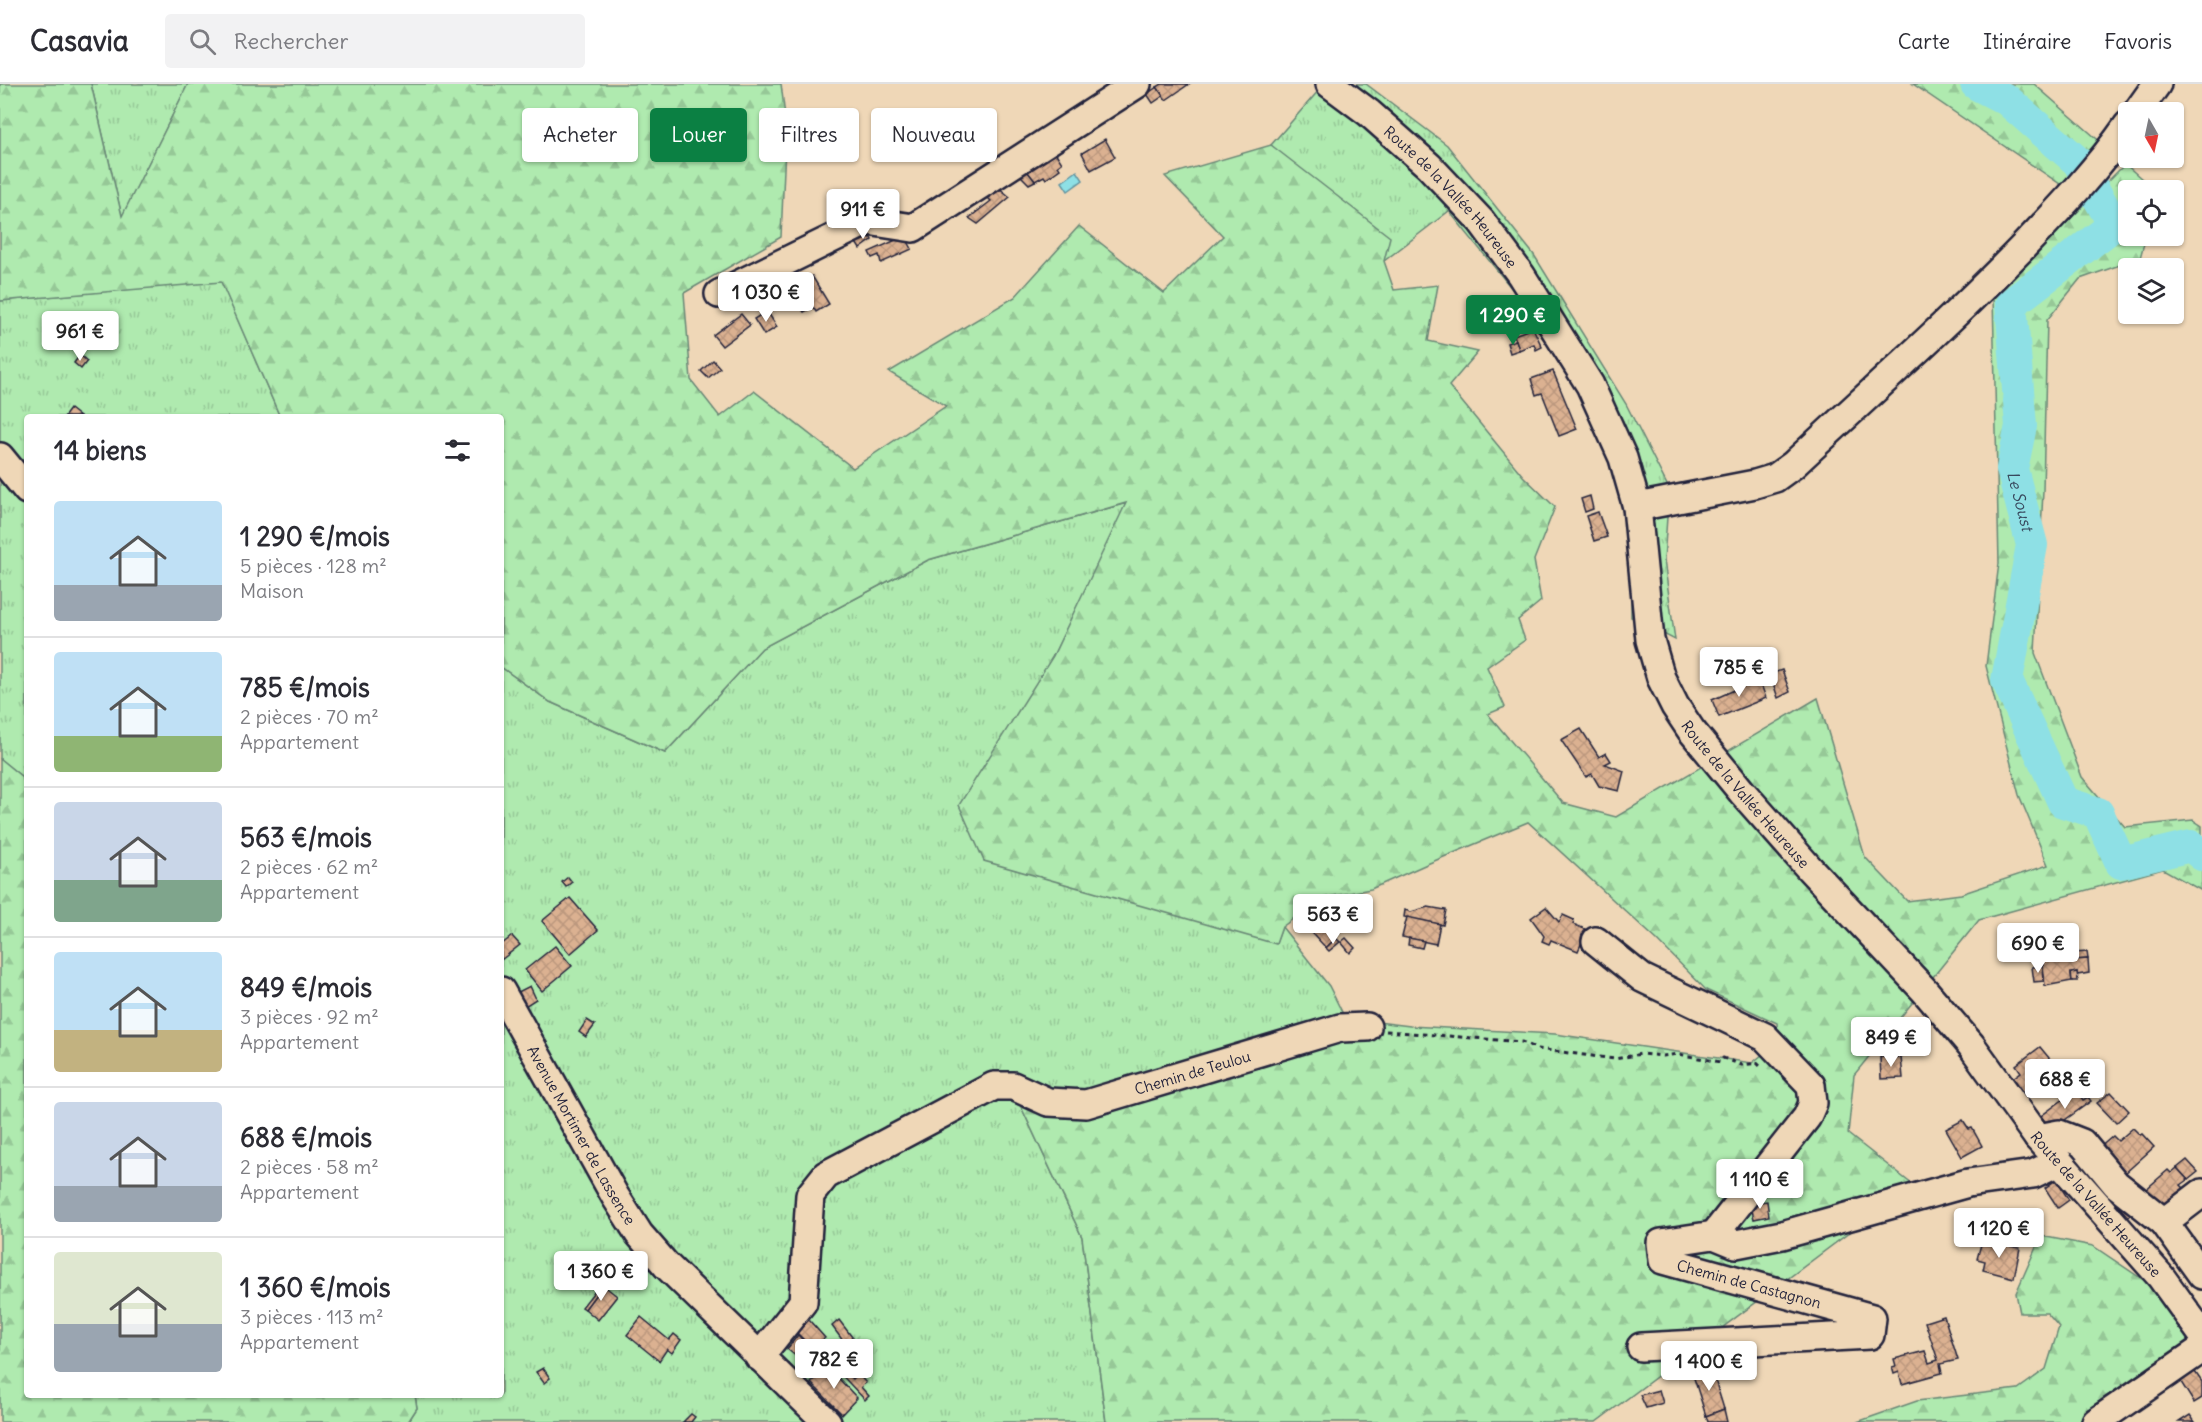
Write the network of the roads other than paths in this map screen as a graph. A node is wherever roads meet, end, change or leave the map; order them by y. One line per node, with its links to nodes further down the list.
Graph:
1 (1137, 84): 6 (street)
2 (1330, 84): 9 (street, Route de la Vallée Heureuse)
3 (2157, 84): 4 (street)
4 (2144, 102)
5 (2118, 139): 9 (street)
6 (719, 294)
7 (0, 457): 8 (street)
8 (24, 486)
9 (1637, 507): 13 (street, Route de la Vallée Heureuse)
10 (1596, 940): 17 (street)
11 (504, 996): 22 (street, Avenue Mortimer de Lassence)
12 (1367, 1027): 22 (street, Chemin de Teulou)
13 (2038, 1138): 14 (street, Route de la Vallée Heureuse); 16 (street)
14 (2058, 1162): 17 (street, Chemin de Castagnon); 19 (street, Route de la Vallée Heureuse)
15 (2202, 1192): 16 (street)
16 (2164, 1222): 18 (street)
17 (1714, 1235): 20 (street, Chemin de Castagnon)
18 (2202, 1275)
19 (2202, 1334)
20 (1641, 1347)
21 (2202, 1349): 24 (street)
22 (759, 1356): 23 (street, Avenue Mortimer de Lassence)
23 (827, 1422)
24 (2096, 1422)

